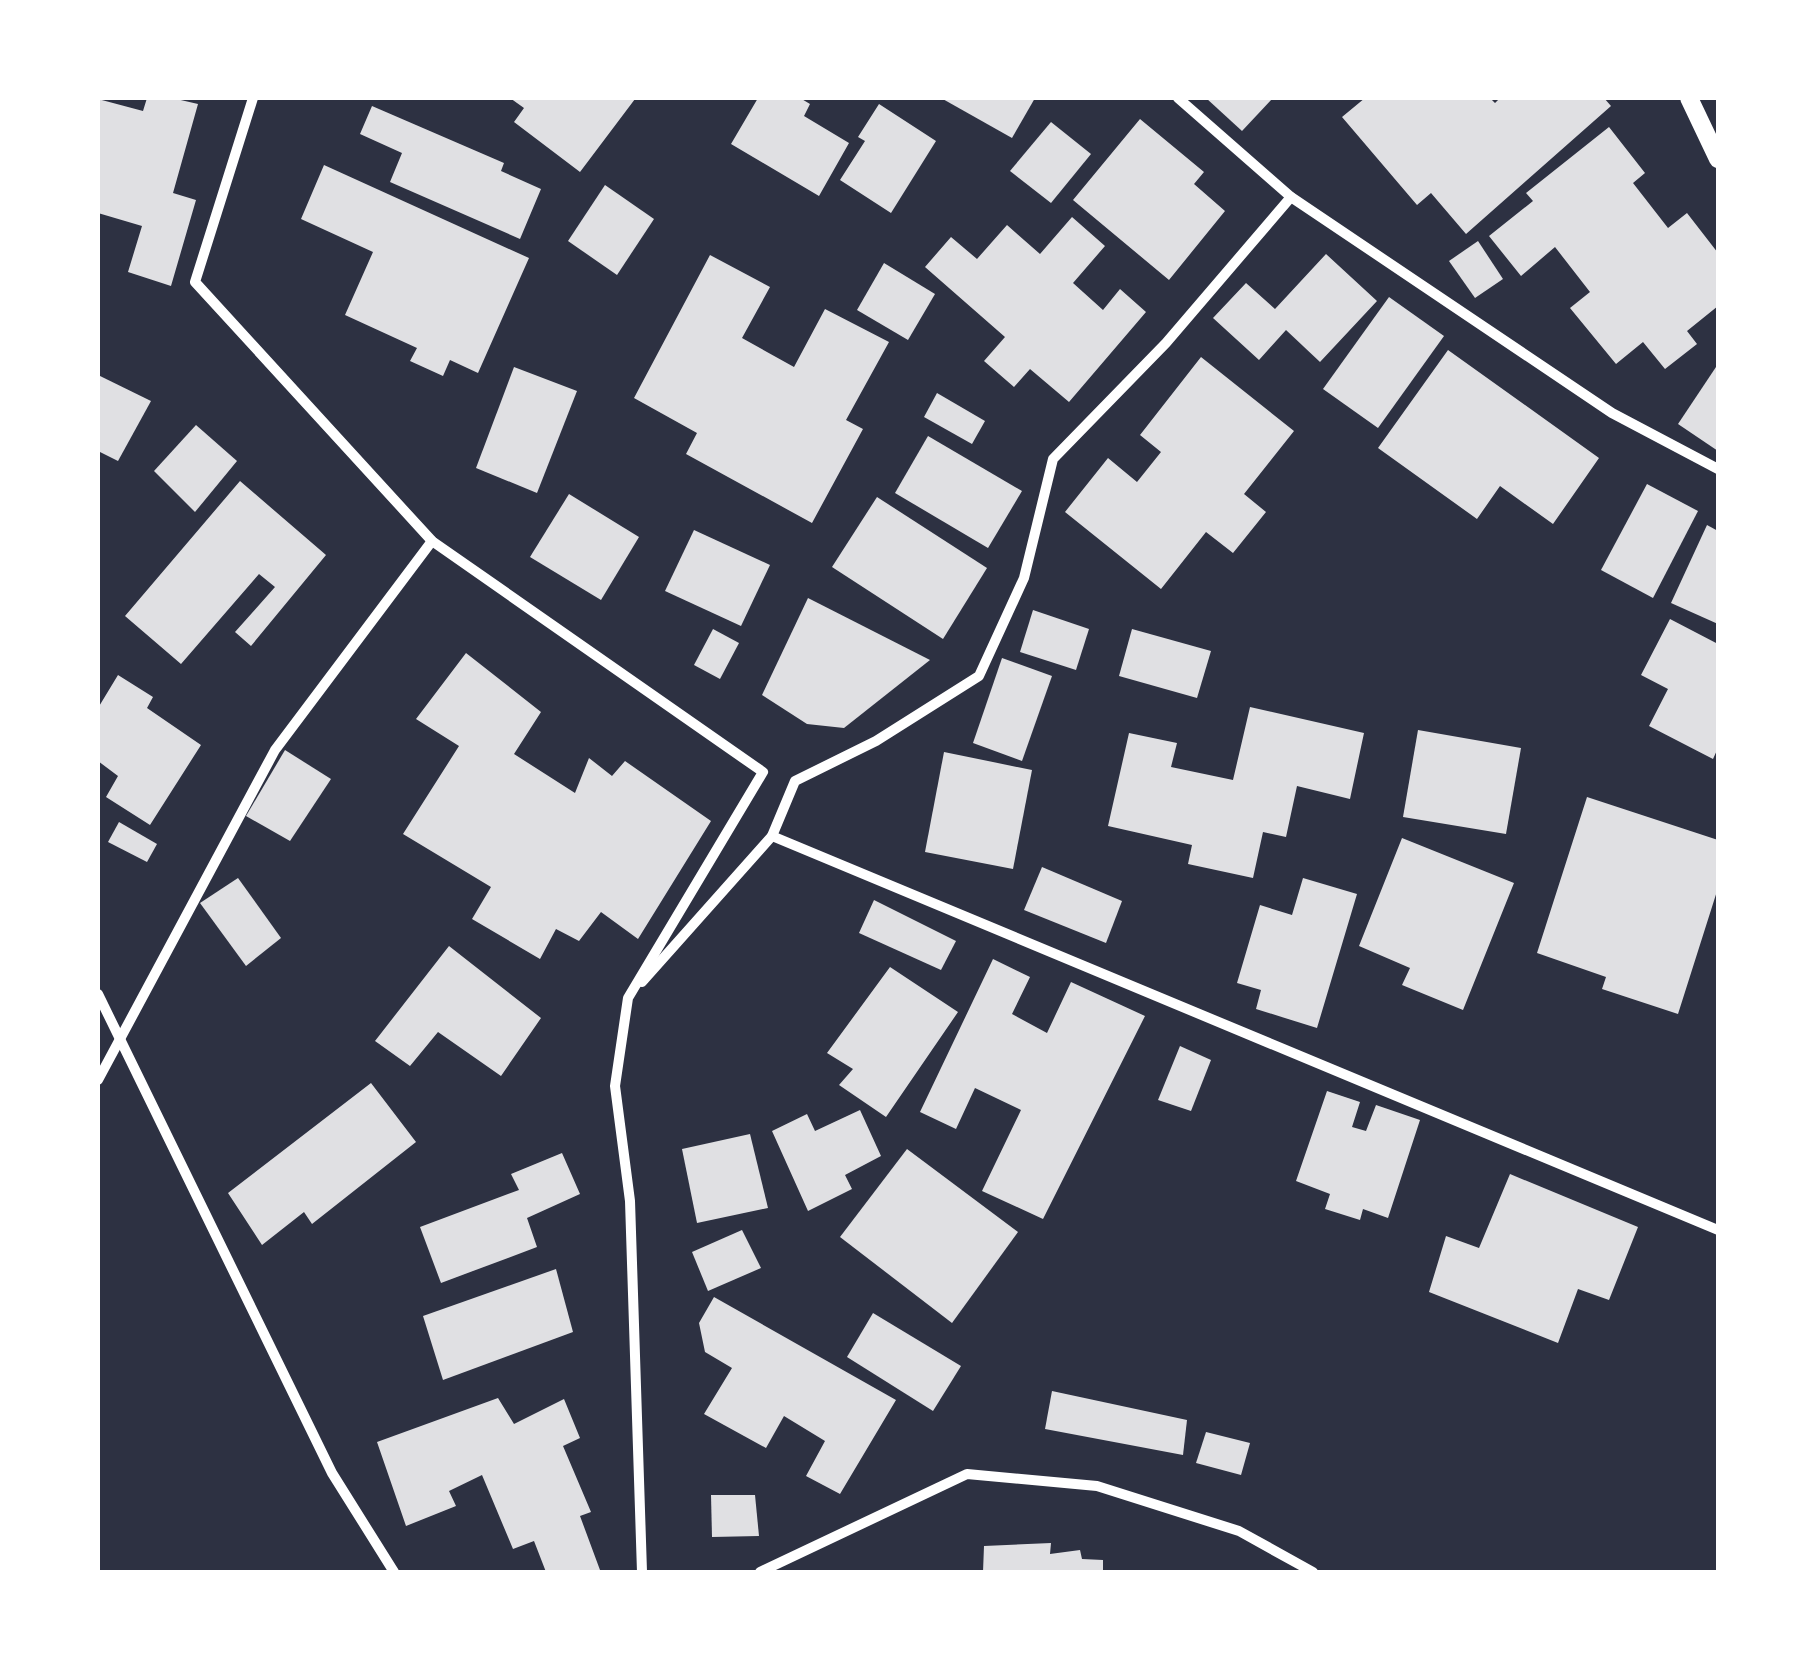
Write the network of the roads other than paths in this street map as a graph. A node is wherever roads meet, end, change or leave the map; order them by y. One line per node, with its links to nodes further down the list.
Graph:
1 (253, 98): 7 (street)
2 (1178, 98): 5 (street)
3 (1689, 98): 4 (street)
4 (1718, 158)
5 (1290, 198): 6 (street); 8 (street)
6 (1718, 469)
7 (432, 540): 10 (street); 11 (street)
8 (772, 836): 10 (street); 13 (street)
9 (98, 994): 11 (street)
10 (628, 998): 15 (street)
11 (122, 1039): 12 (street); 14 (street)
12 (98, 1080)
13 (1718, 1230)
14 (394, 1572)
15 (642, 1572)
16 (760, 1572): 17 (street)
17 (1313, 1572)

